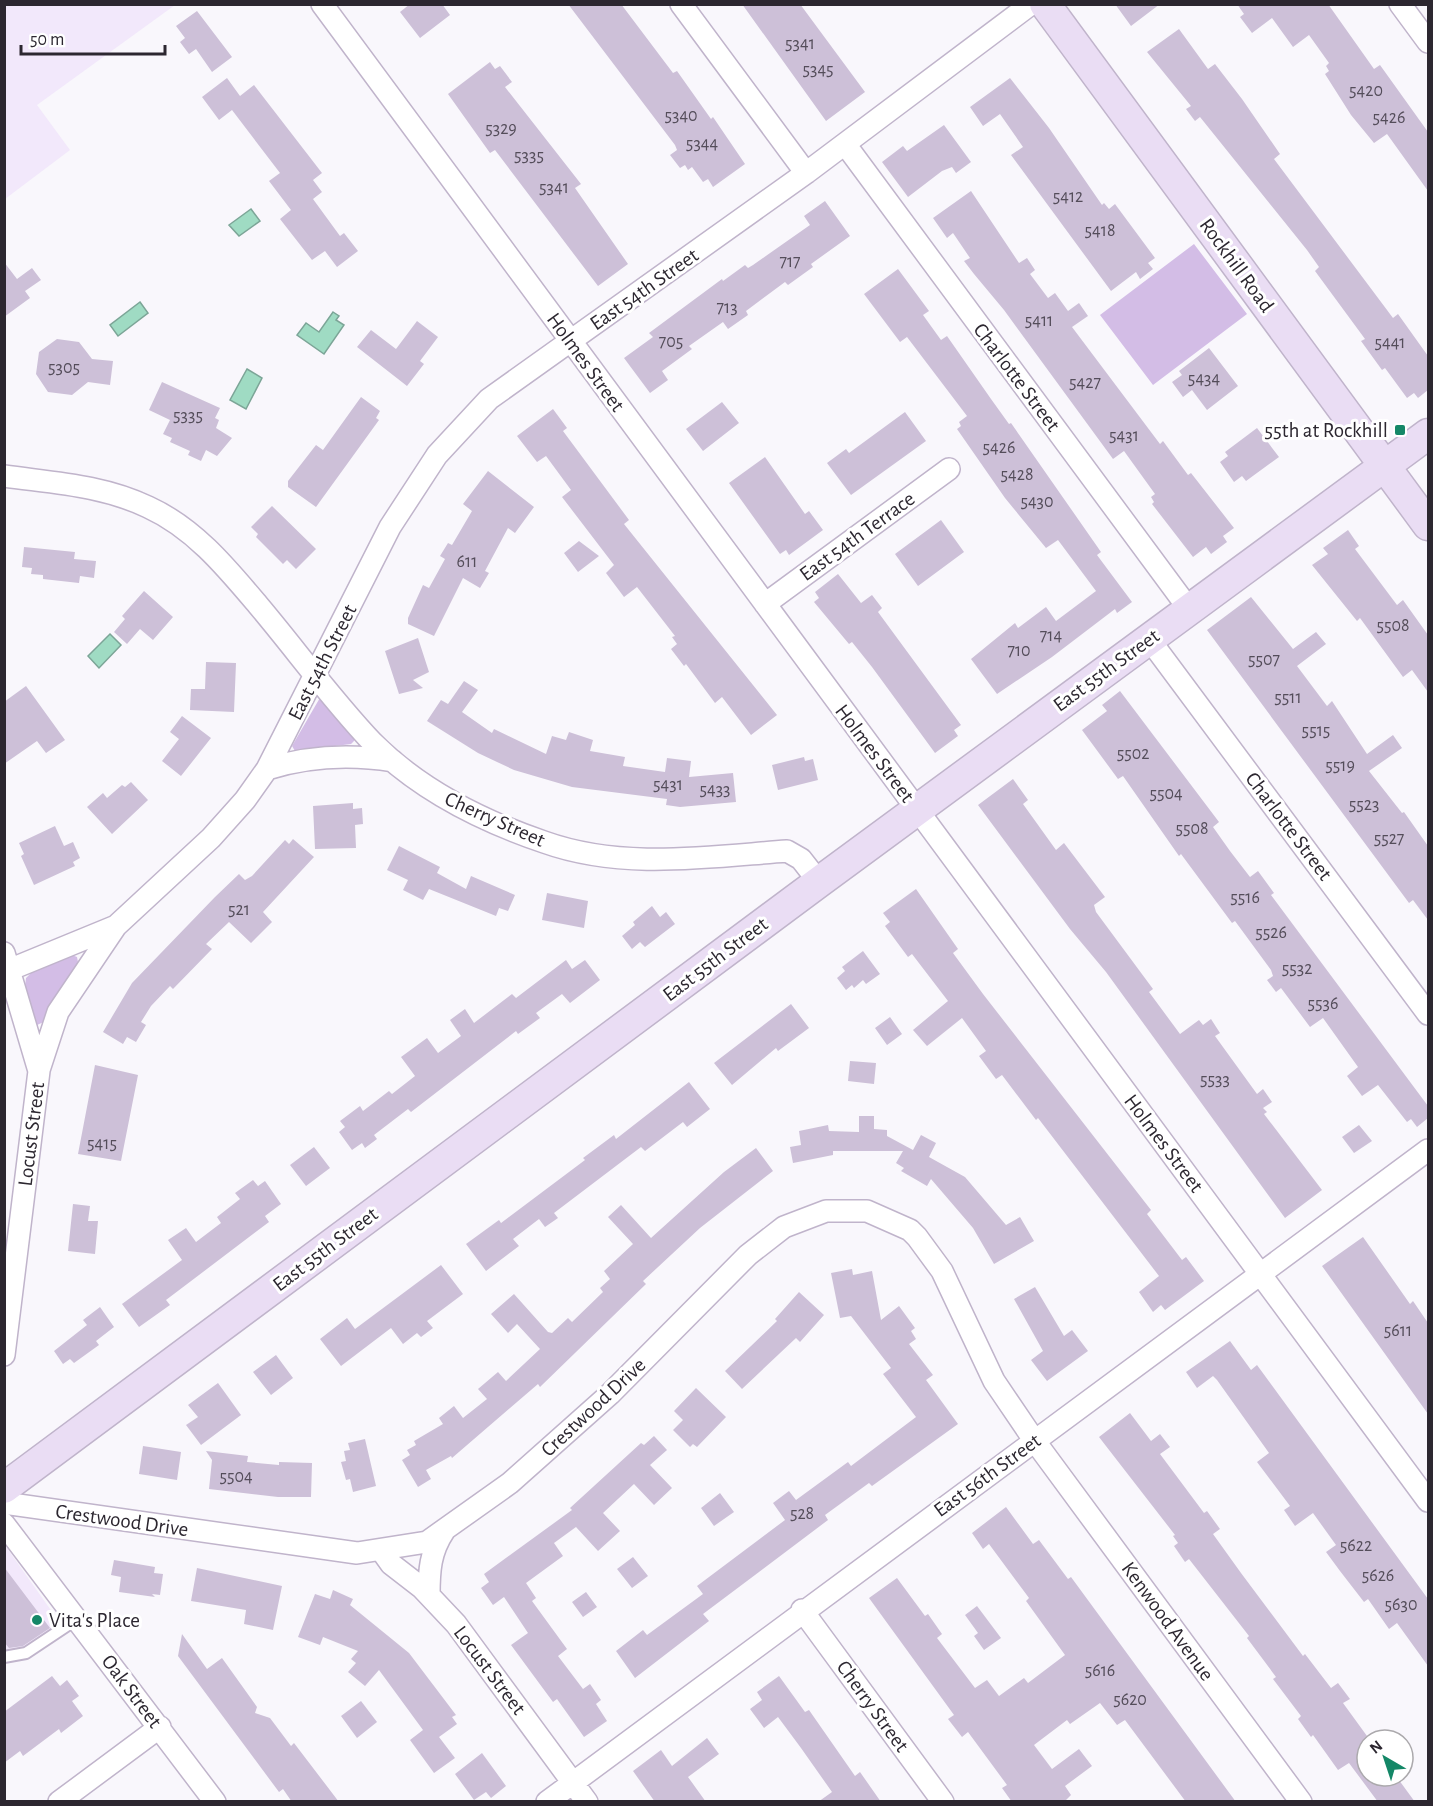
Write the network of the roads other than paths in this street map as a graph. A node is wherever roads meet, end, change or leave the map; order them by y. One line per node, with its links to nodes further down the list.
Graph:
1 (322, 4): 9 (street, Holmes Street)
2 (681, 4): 8 (street)
3 (1031, 4): 7 (street, East 54th Street)
4 (1044, 4): 11 (main road, Rockhill Road)
5 (1400, 4): 6 (street)
6 (1428, 42)
7 (845, 144): 8 (street, East 54th Street); 18 (street, Charlotte Street)
8 (806, 173): 9 (street, East 54th Street)
9 (570, 341): 17 (street, Holmes Street); 20 (street, East 54th Street)
10 (1428, 434): 11 (main road, East 55th Street)
11 (1385, 466): 16 (main road, Rockhill Road); 18 (main road, East 55th Street)
12 (949, 469): 17 (street, East 54th Terrace)
13 (4, 476): 14 (street, Cherry Street)
14 (28, 479): 15 (street, Cherry Street); 20 (street, Cherry Street)
15 (4, 487)
16 (1428, 525)
17 (765, 604): 23 (street, Holmes Street)
18 (1189, 609): 19 (main road, East 55th Street)
19 (1149, 639): 23 (main road, East 55th Street); 27 (street, Charlotte Street)
20 (316, 675): 21 (street, Cherry Street); 22 (street, East 54th Street)
21 (394, 761): 22 (street); 24 (street, Cherry Street)
22 (267, 770): 25 (street, East 54th Street)
23 (917, 810): 24 (main road, East 55th Street); 30 (street, Holmes Street)
24 (819, 882): 33 (main road, East 55th Street)
25 (116, 926): 26 (street, East 54th Street); 28 (street, East 54th Street)
26 (6, 965): 28 (street, Locust Street)
27 (1428, 1014)
28 (39, 1071): 31 (street, Locust Street)
29 (1428, 1150): 30 (street, East 56th Street)
30 (1261, 1274): 32 (street, East 56th Street); 34 (street, Holmes Street)
31 (4, 1355)
32 (1034, 1440): 37 (street, Crestwood Drive); 40 (street, East 56th Street); 50 (street, Kenwood Avenue)
33 (4, 1488)
34 (1428, 1501)
35 (4, 1503): 38 (street, Crestwood Drive)
36 (4, 1524): 41 (street, Oak Street)
37 (444, 1531): 38 (street, Crestwood Drive); 39 (street)
38 (381, 1550): 39 (street, Locust Street)
39 (429, 1595): 44 (street, Locust Street)
40 (802, 1610): 44 (street, East 56th Street); 49 (street, Cherry Street)
41 (77, 1619): 42 (lane); 43 (street, Oak Street)
42 (4, 1658)
43 (160, 1727): 45 (street); 46 (street, Oak Street)
44 (573, 1782): 47 (street, East 56th Street); 48 (street, Locust Street)
45 (59, 1802)
46 (215, 1802)
47 (547, 1802)
48 (587, 1802)
49 (943, 1802)
50 (1301, 1802)

